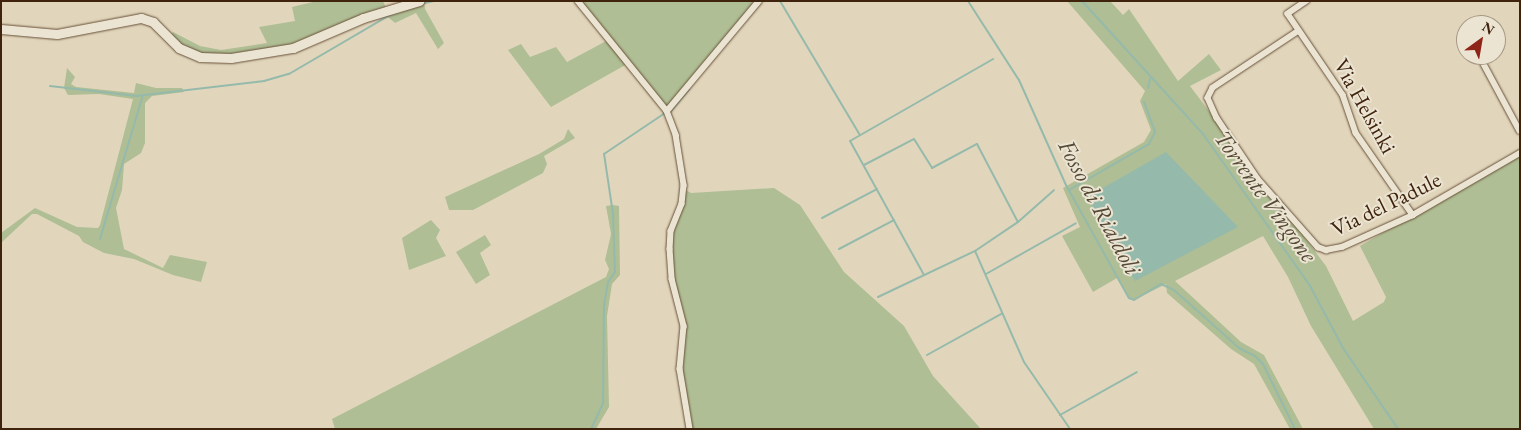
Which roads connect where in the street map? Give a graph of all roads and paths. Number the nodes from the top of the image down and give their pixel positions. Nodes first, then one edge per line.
1 (419, 1) edge
2 (578, 1) edge
3 (760, 1) edge
4 (1307, 1) edge
5 (1, 29) edge
6 (1300, 31) junction
7 (1484, 65) edge
8 (667, 111) junction
9 (1520, 131) edge
10 (1520, 153) edge
11 (1412, 215) junction
12 (690, 429) edge

1 - 5 street
2 - 8 street
3 - 8 street
4 - 6 street, Via Helsinki
6 - 11 street, Via Helsinki
6 - 11 street, Via del Padule
7 - 9 street
8 - 12 street
10 - 11 street, Via del Padule

